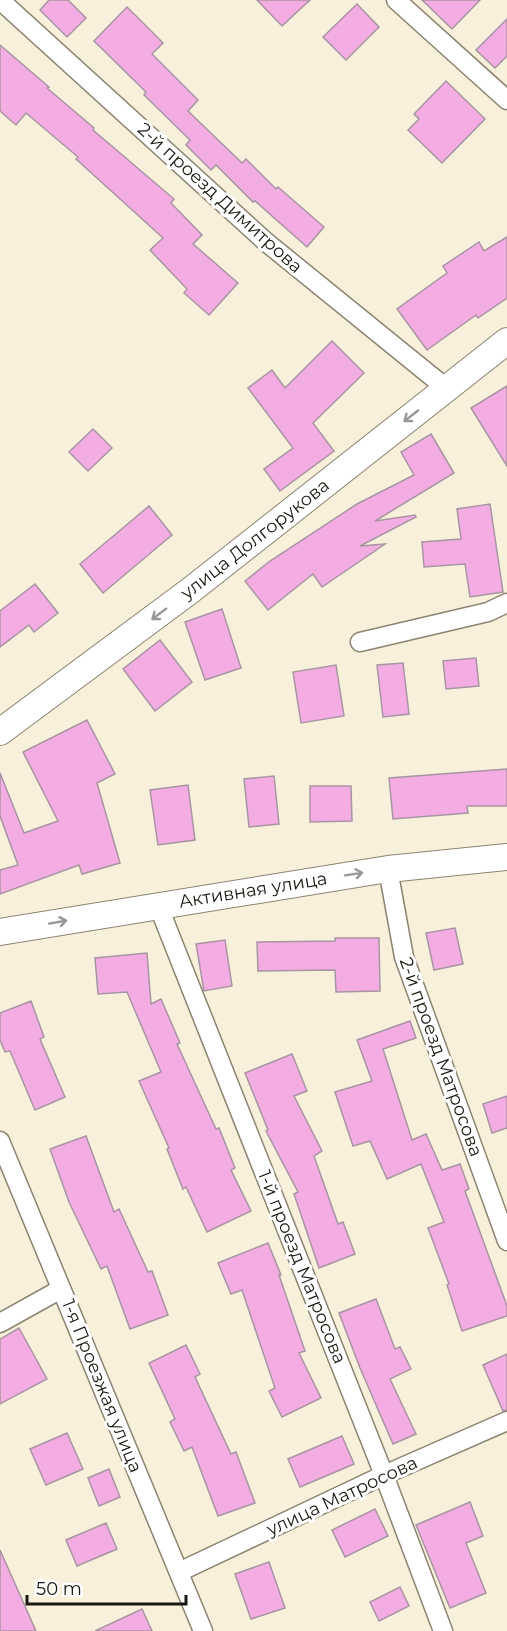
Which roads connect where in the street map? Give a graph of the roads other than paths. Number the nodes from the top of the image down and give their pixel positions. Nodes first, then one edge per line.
1 (0, 0) edge
2 (396, 0) edge
3 (507, 100) edge
4 (507, 341) edge
5 (446, 388) junction
6 (507, 603) edge
7 (360, 642) dead end
8 (0, 732) edge
9 (507, 857) edge
10 (388, 869) junction
11 (158, 905) junction
12 (0, 932) edge
13 (0, 1141) edge
14 (507, 1241) edge
15 (61, 1289) junction
16 (0, 1323) edge
17 (507, 1421) edge
18 (384, 1475) junction
19 (179, 1572) junction
20 (203, 1631) edge
21 (443, 1631) edge

1 - 5 street, 2-й проезд Димитрова
2 - 3 street
4 - 5 main road, улица Долгорукова
5 -> 8 main road, улица Долгорукова
6 - 7 street
9 - 10 main road, Активная улица
11 -> 10 main road, Активная улица
10 - 14 street, 2-й проезд Матросова
12 -> 11 main road, Активная улица
11 - 18 street, 1-й проезд Матросова
13 - 15 street, 1-я Проезжая улица
15 - 16 street
15 - 19 street, 1-я Проезжая улица
17 - 18 street, улица Матросова
18 - 19 street, улица Матросова
18 - 21 street, 1-й проезд Матросова
19 - 20 street, 1-я Проезжая улица

